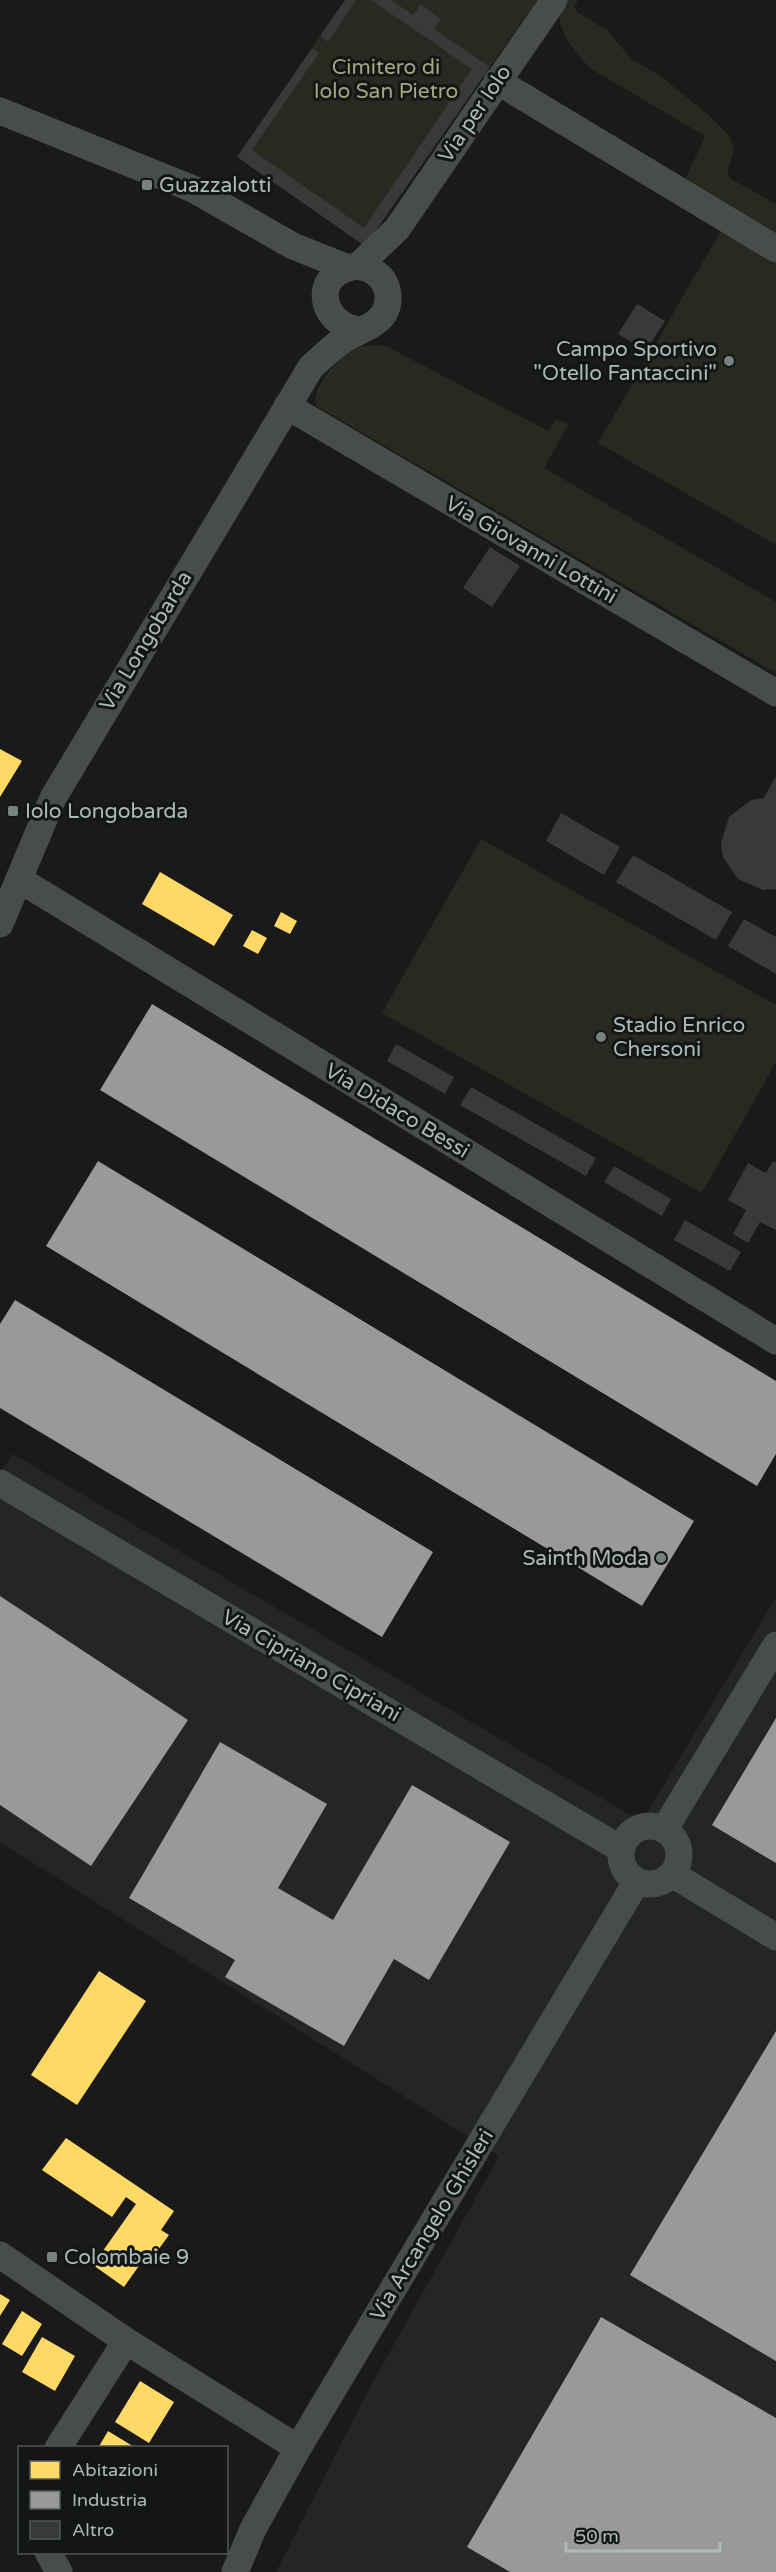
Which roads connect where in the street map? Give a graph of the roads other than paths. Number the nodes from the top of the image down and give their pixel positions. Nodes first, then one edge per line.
1 (554, 0) edge
2 (497, 81) junction
3 (0, 111) edge
4 (398, 229) junction
5 (293, 246) junction
6 (776, 249) edge
7 (353, 267) junction
8 (384, 280) junction
9 (326, 303) junction
10 (361, 330) junction
11 (311, 367) junction
12 (287, 406) junction
13 (776, 693) edge
14 (20, 880) junction
15 (0, 924) edge
16 (776, 1341) edge
17 (0, 1483) edge
18 (776, 1645) edge
19 (664, 1830) junction
20 (621, 1849) junction
21 (672, 1874) junction
22 (637, 1881) junction
23 (776, 1936) edge
24 (0, 2255) edge
25 (126, 2341) junction
26 (59, 2446) edge
27 (298, 2448) junction
28 (49, 2554) edge
29 (59, 2572) edge
30 (235, 2572) edge

1 - 2 street, Via per Iolo
2 - 4 street, Via per Iolo
2 - 6 street
3 - 5 street
4 - 7 street, Via per Iolo
4 - 8 street, Via per Iolo
5 - 7 street
5 - 9 street
7 - 8 street
7 - 9 street, Via Longobarda
8 - 10 street, Via Longobarda
9 - 10 street
9 - 11 street, Via Longobarda
10 - 11 street, Via Longobarda
11 - 12 street, Via Longobarda
12 - 13 street, Via Giovanni Lottini
12 - 14 street, Via Longobarda
14 - 15 street, Via Longobarda
14 - 16 street, Via Didaco Bessi
17 - 20 street, Via Cipriano Cipriani
18 - 19 street
19 - 20 street
19 - 21 street
20 - 22 street
21 - 22 street
21 - 23 street
22 - 27 street, Via Arcangelo Ghisleri
24 - 25 street
25 - 26 street
25 - 27 street
27 - 30 street, Via Arcangelo Ghisleri
28 - 29 street

